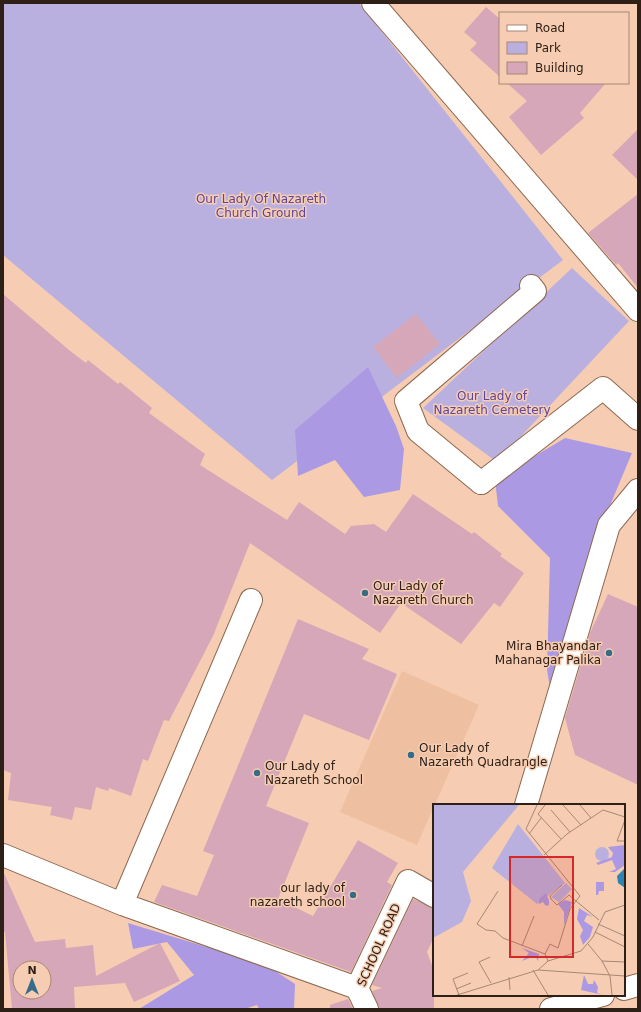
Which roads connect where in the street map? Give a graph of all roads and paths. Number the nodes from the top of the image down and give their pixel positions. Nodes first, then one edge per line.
1 (373, 3) edge
2 (531, 286) dead end
3 (638, 310) edge
4 (638, 419) edge
5 (638, 490) edge
6 (252, 600) dead end
7 (526, 804) edge
8 (3, 855) edge
9 (433, 895) edge
10 (122, 904) junction
11 (638, 985) edge
12 (357, 988) junction
13 (625, 989) edge
14 (599, 996) edge
15 (367, 1009) edge
16 (551, 1009) edge

1 - 3 street
2 - 4 street
5 - 7 street
6 - 10 street
8 - 10 street
9 - 12 street, SCHOOL ROAD
10 - 12 street
11 - 13 street
12 - 15 street, SCHOOL ROAD
14 - 16 street

